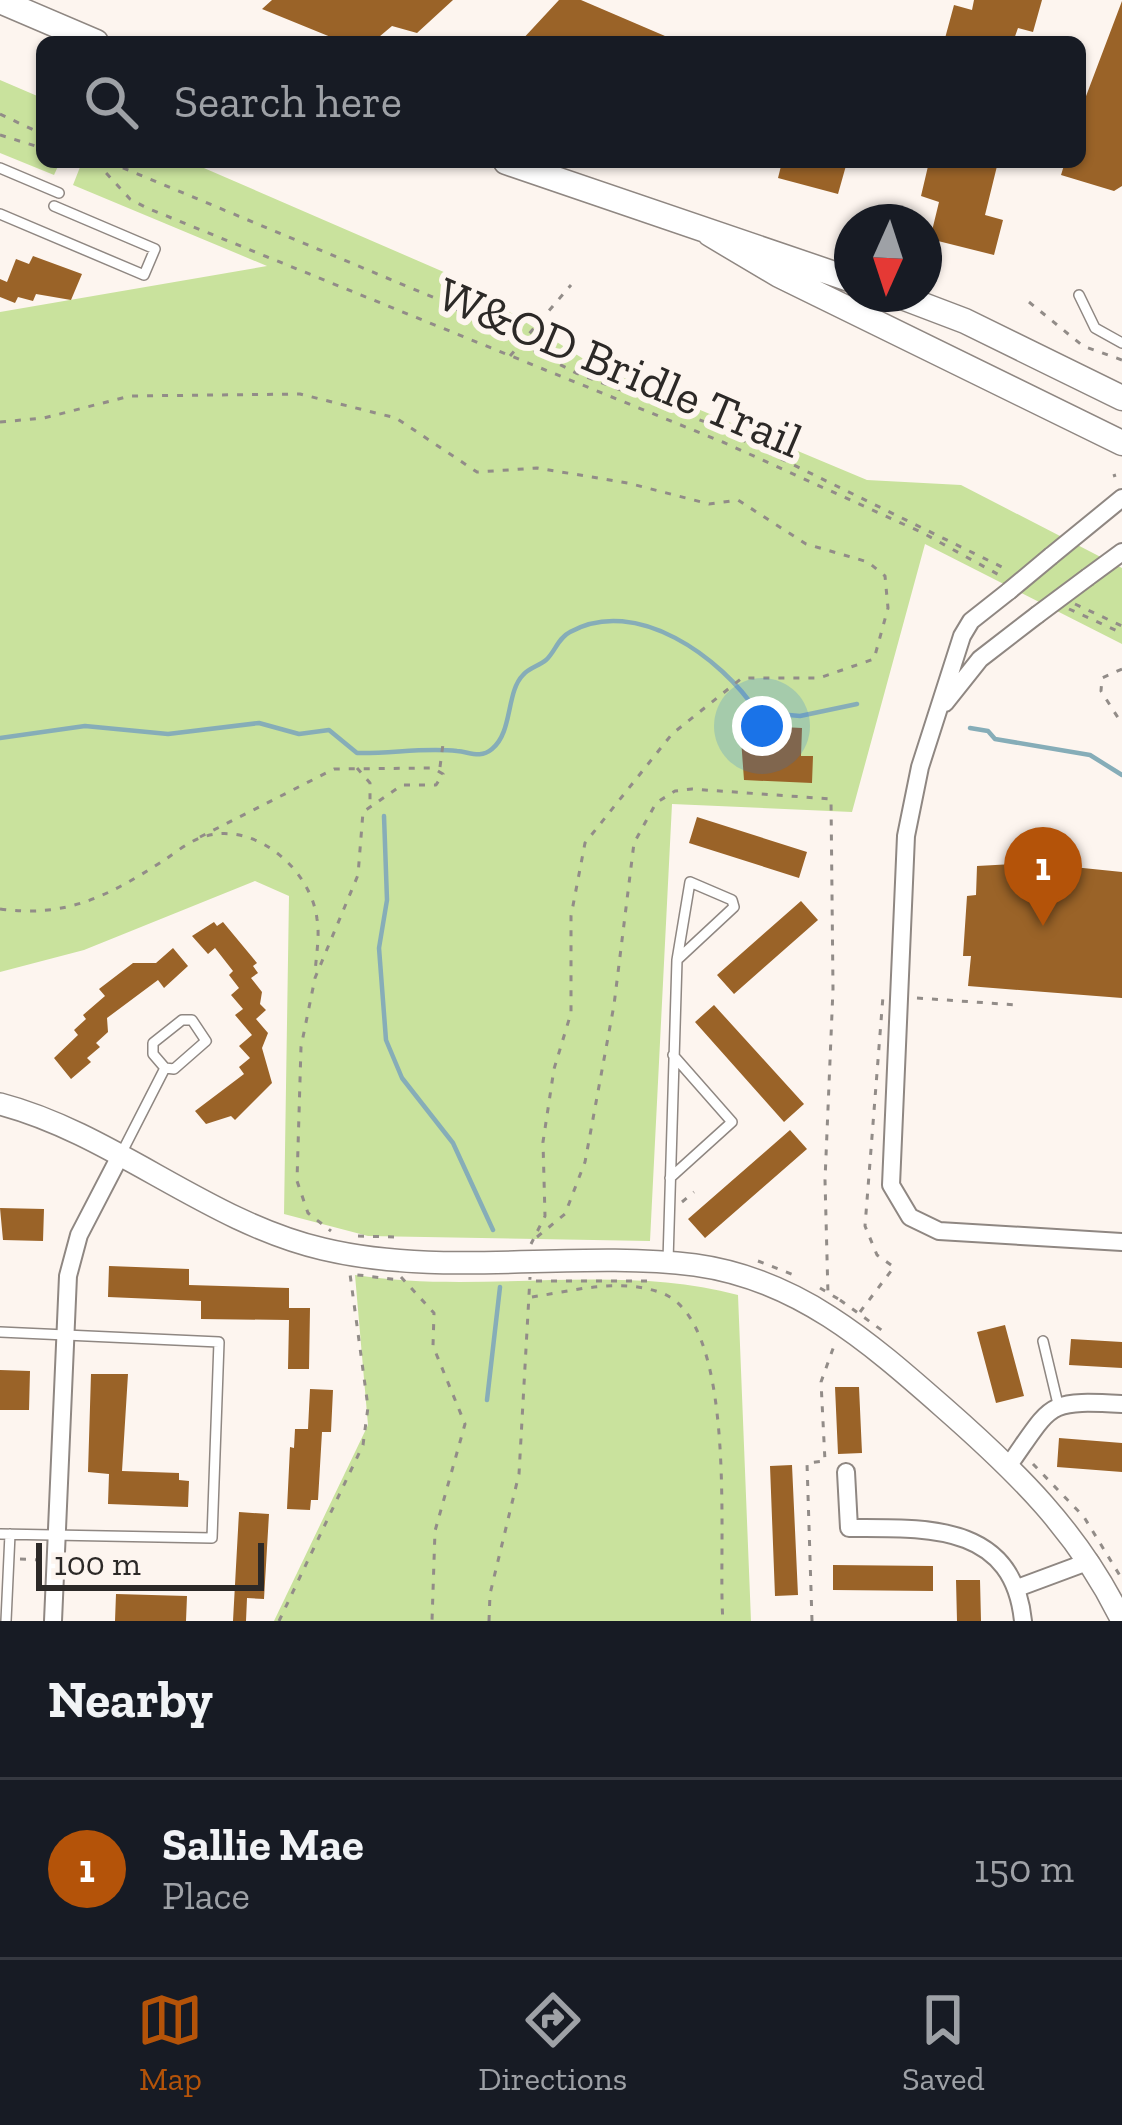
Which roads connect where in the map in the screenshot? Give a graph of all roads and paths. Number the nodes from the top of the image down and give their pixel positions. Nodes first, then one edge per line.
1 (0, 1) edge
2 (74, 36) edge
3 (0, 114) edge
4 (36, 131) edge
5 (0, 135) edge
6 (36, 146) edge
7 (101, 168) edge
8 (123, 168) edge
9 (523, 168) edge
10 (0, 169) edge
11 (59, 193) dead end
12 (54, 206) dead end
13 (0, 214) edge
14 (710, 234) junction
15 (834, 273) edge
16 (571, 285) dead end
17 (1079, 295) dead end
18 (1029, 302) dead end
19 (941, 312) edge
20 (522, 343) junction
21 (1122, 343) edge
22 (510, 356) junction
23 (1122, 360) edge
24 (1122, 398) edge
25 (0, 422) edge
26 (1122, 443) edge
27 (1122, 498) edge
28 (1122, 552) edge
29 (1010, 582) junction
30 (1059, 596) dead end
31 (1053, 601) dead end
32 (1122, 626) edge
33 (1122, 633) edge
34 (1122, 669) edge
35 (941, 709) junction
36 (1122, 724) edge
37 (443, 744) dead end
38 (357, 768) junction
39 (440, 768) junction
40 (415, 772) junction
41 (415, 782) junction
42 (370, 803) junction
43 (200, 837) junction
44 (0, 909) edge
45 (677, 960) junction
46 (315, 977) junction
47 (889, 996) junction
48 (1017, 1005) dead end
49 (673, 1055) junction
50 (165, 1068) junction
51 (0, 1104) edge
52 (119, 1156) junction
53 (670, 1178) junction
54 (546, 1181) junction
55 (534, 1183) dead end
56 (694, 1192) dead end
57 (682, 1202) dead end
58 (546, 1209) junction
59 (535, 1210) dead end
60 (397, 1237) dead end
61 (1122, 1242) edge
62 (754, 1260) dead end
63 (667, 1272) junction
64 (350, 1274) dead end
65 (401, 1280) dead end
66 (530, 1297) junction
67 (838, 1299) junction
68 (860, 1312) dead end
69 (0, 1332) edge
70 (63, 1335) junction
71 (1043, 1341) dead end
72 (1058, 1404) junction
73 (1122, 1404) edge
74 (1009, 1465) junction
75 (846, 1472) dead end
76 (5, 1534) edge
77 (55, 1535) junction
78 (9, 1559) junction
79 (54, 1560) junction
80 (1090, 1561) junction
81 (1020, 1587) junction
82 (6, 1621) edge
83 (53, 1621) edge
84 (280, 1621) edge
85 (432, 1621) edge
86 (489, 1621) edge
87 (723, 1621) edge
88 (1023, 1621) edge
89 (1122, 1621) edge

1 - 2 main road
3 - 4 path
5 - 6 path
7 - 22 path, W&OD Bridle Trail
8 - 20 path
9 - 14 main road
10 - 11 lane
12 - 13 lane
14 - 15 main road
14 - 26 main road
16 - 20 path
17 - 21 lane
18 - 23 path
19 - 24 main road
20 - 22 path
20 - 29 path
22 - 29 path, W&OD Bridle Trail
25 - 54 path
27 - 29 street, bridge
28 - 35 street, bridge
29 - 35 street
30 - 32 path
31 - 33 path
34 - 36 path
35 - 47 street
37 - 39 path
38 - 40 path
38 - 42 path
38 - 43 path
39 - 40 path
39 - 41 path
40 - 41 path
41 - 42 path
42 - 46 path
43 - 44 path
43 - 46 path
45 - 45 lane
45 - 49 lane
46 - 60 path
47 - 48 path
47 - 61 street
49 - 53 lane
49 - 53 lane
50 - 50 lane
50 - 52 lane
51 - 52 street
52 - 63 street
52 - 70 street
53 - 63 lane
54 - 55 path
54 - 58 path
56 - 57 path
58 - 59 path
58 - 67 path
62 - 67 path, bridge
63 - 66 path
63 - 74 street
64 - 84 path
65 - 85 path
66 - 86 path
66 - 87 path
67 - 68 path
69 - 70 lane
70 - 77 street
70 - 77 lane
71 - 72 lane
72 - 73 street
72 - 74 street
74 - 80 street
75 - 81 street
76 - 77 lane
76 - 78 lane
77 - 79 street
78 - 79 path
78 - 82 lane
79 - 83 street
80 - 81 street
80 - 89 street
81 - 88 street

